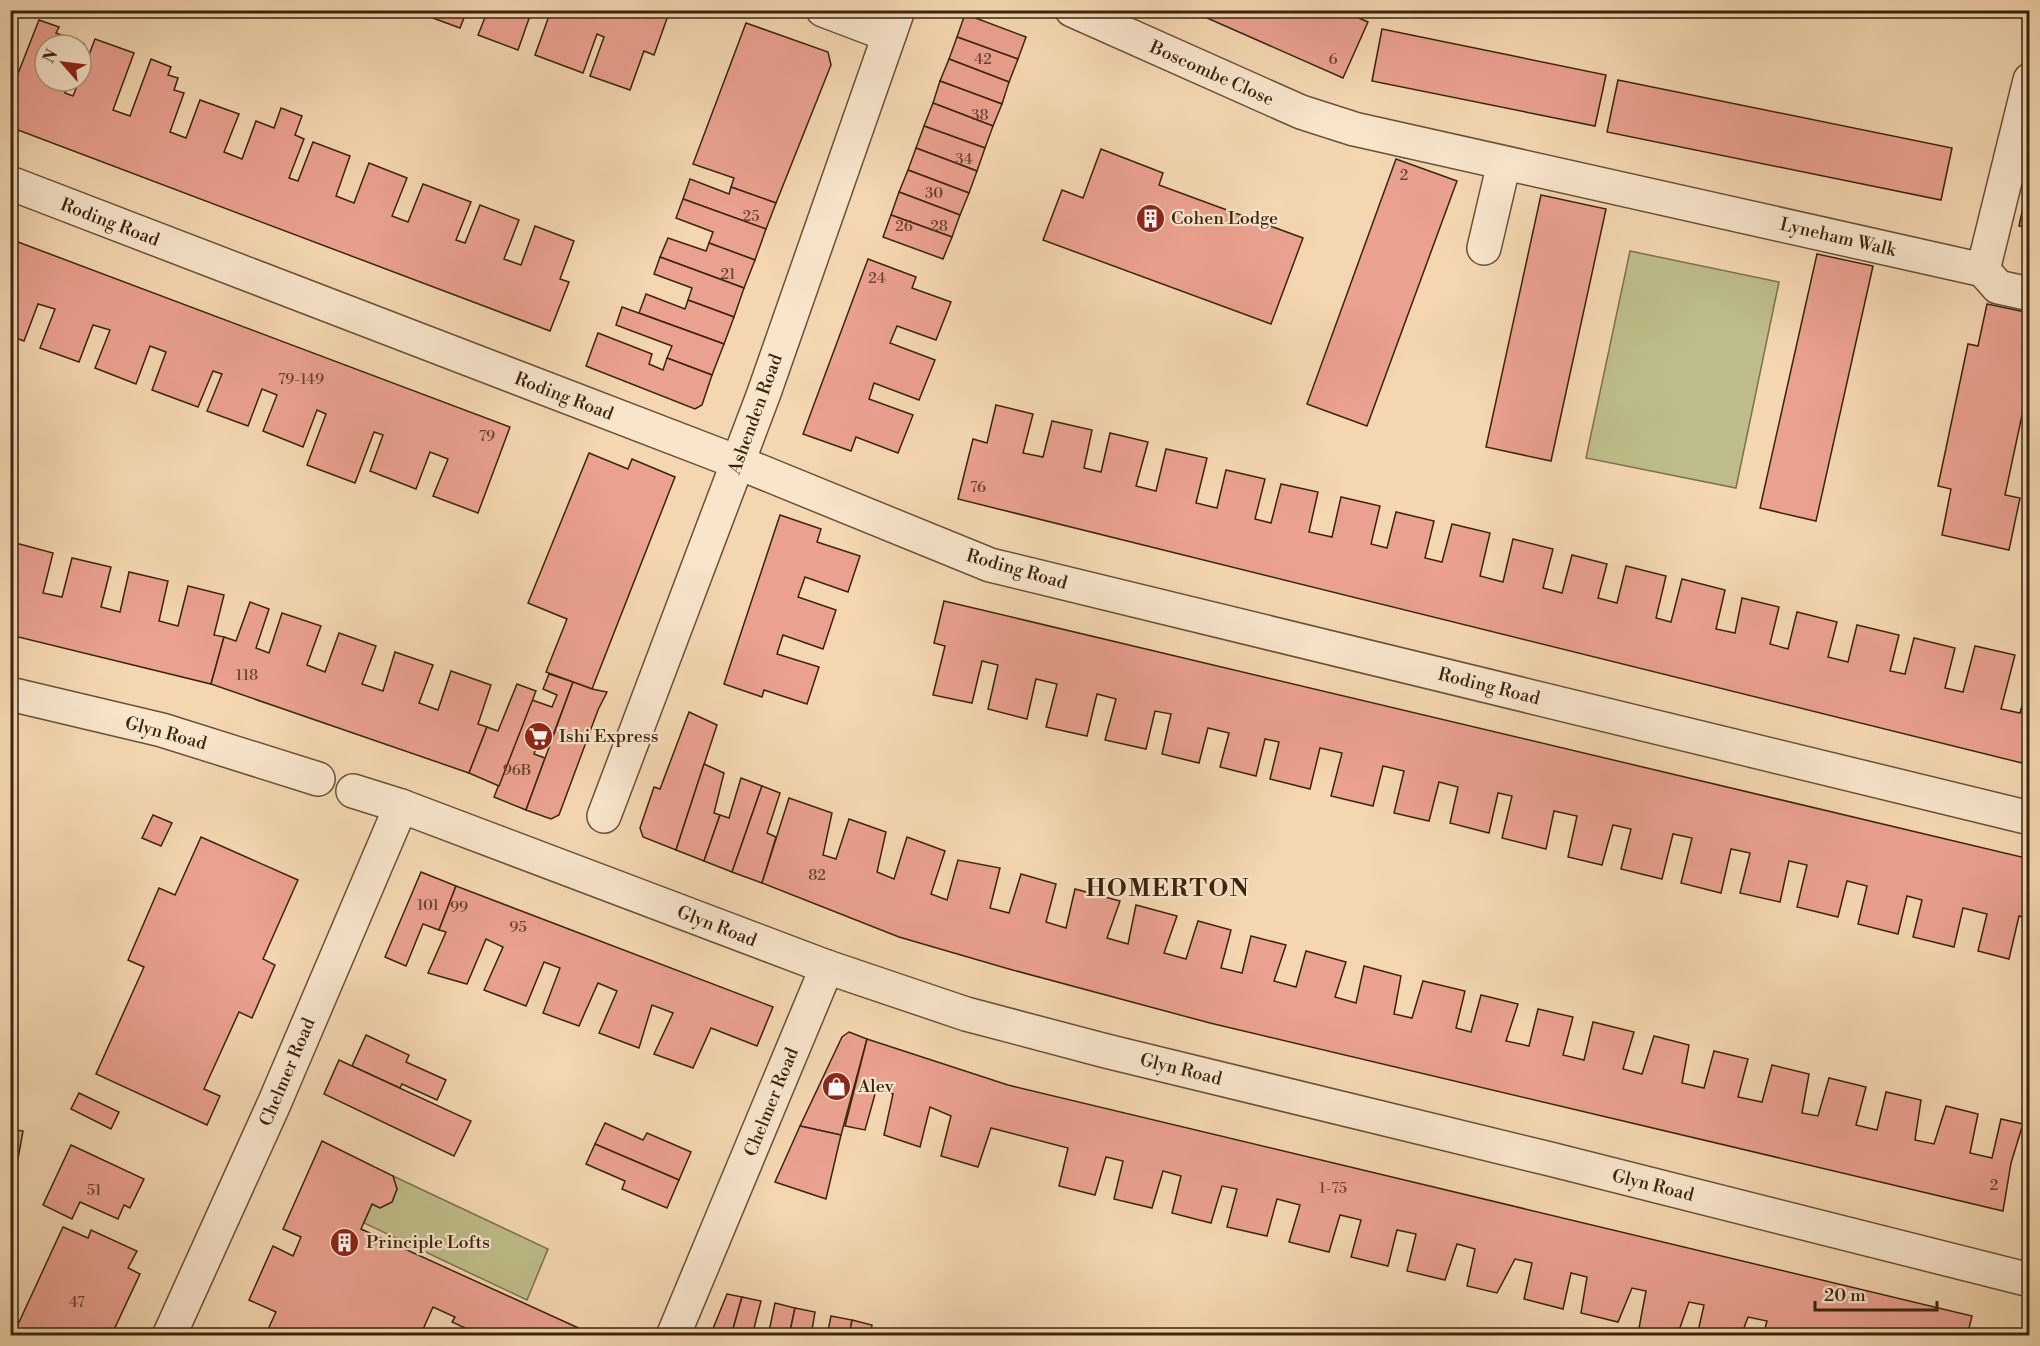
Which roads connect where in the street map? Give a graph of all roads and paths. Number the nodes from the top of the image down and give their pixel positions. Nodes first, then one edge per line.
1 (823, 10) edge
2 (1072, 10) edge
3 (894, 23) edge
4 (2030, 81) edge
5 (1354, 129) joint
6 (1504, 163) junction
7 (10, 183) edge
8 (1484, 248) dead end
9 (1983, 270) junction
10 (2030, 294) edge
11 (737, 462) junction
12 (10, 694) edge
13 (318, 779) dead end
14 (352, 791) dead end
15 (401, 806) junction
16 (604, 816) dead end
17 (2030, 818) edge
18 (827, 968) junction
19 (2030, 1280) edge
20 (170, 1335) edge
21 (673, 1335) edge

1 - 3 street
2 - 5 street, Boscombe Close
3 - 11 street, Ashenden Road
4 - 9 street
5 - 6 street, Lyneham Walk
6 - 8 street
6 - 9 street, Lyneham Walk
7 - 11 street, Roding Road
9 - 10 street
11 - 16 street, Ashenden Road
11 - 17 street, Roding Road
12 - 13 street, Glyn Road
14 - 15 street, Glyn Road
15 - 18 street, Glyn Road
15 - 20 street, Chelmer Road
18 - 19 street, Glyn Road
18 - 21 street, Chelmer Road

